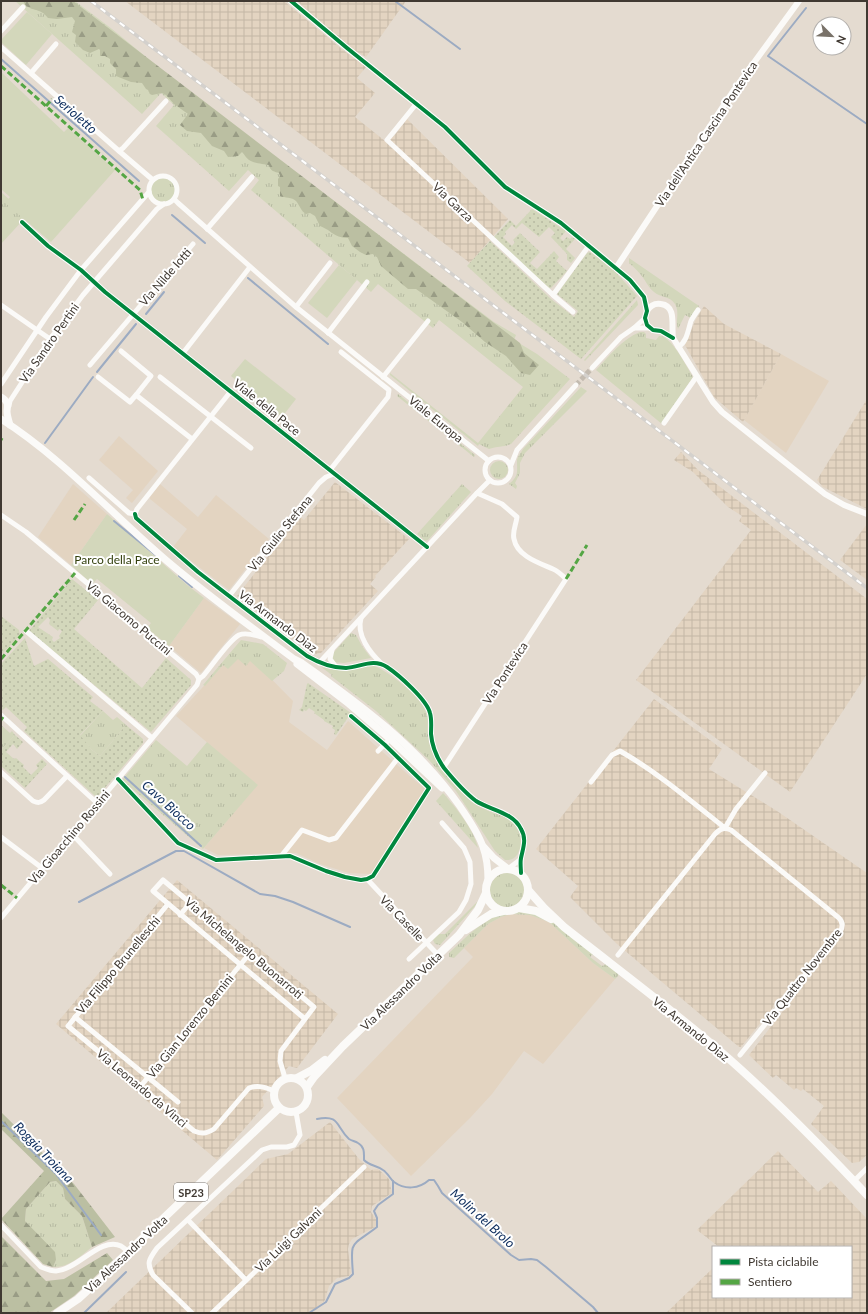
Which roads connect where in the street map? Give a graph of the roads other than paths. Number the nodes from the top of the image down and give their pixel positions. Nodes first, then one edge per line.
1 (291, 1) edge
2 (799, 1) edge
3 (23, 7) dead end
4 (1, 31) edge
5 (56, 44) dead end
6 (1, 47) edge
7 (30, 74) junction
8 (166, 101) dead end
9 (417, 103) junction
10 (119, 151) junction
11 (252, 177) dead end
12 (153, 180) junction
13 (149, 192) junction
14 (174, 199) junction
15 (164, 204) junction
16 (22, 222) dead end
17 (207, 229) junction
18 (193, 244) dead end
19 (588, 246) junction
20 (330, 263) dead end
21 (250, 267) junction
22 (616, 268) junction
23 (81, 270) junction
24 (94, 281) junction
25 (367, 282) dead end
26 (553, 295) junction
27 (644, 297) junction
28 (659, 304) junction
29 (1, 305) edge
30 (296, 307) junction
31 (698, 310) dead end
32 (647, 311) junction
33 (573, 312) dead end
34 (133, 314) junction
35 (645, 318) junction
36 (428, 321) dead end
37 (672, 322) junction
38 (634, 328) junction
39 (650, 328) junction
40 (37, 330) junction
41 (661, 331) junction
42 (328, 333) junction
43 (673, 338) junction
44 (50, 339) junction
45 (678, 347) junction
46 (121, 351) dead end
47 (341, 352) dead end
48 (183, 353) junction
49 (90, 365) dead end
50 (592, 368) tunnel mouth
51 (696, 376) junction
52 (98, 377) dead end
53 (160, 377) dead end
54 (383, 377) junction
55 (1, 384) edge
56 (576, 385) tunnel mouth
57 (231, 391) junction
58 (136, 395) junction
59 (1, 397) edge
60 (4, 414) edge
61 (211, 416) junction
62 (664, 423) dead end
63 (192, 439) junction
64 (251, 448) dead end
65 (517, 450) junction
66 (503, 458) junction
67 (488, 461) junction
68 (511, 465) junction
69 (332, 472) junction
70 (89, 478) dead end
71 (490, 480) junction
72 (477, 493) junction
73 (135, 514) junction
74 (867, 514) edge
75 (1, 515) edge
76 (427, 547) junction
77 (229, 596) junction
78 (364, 614) junction
79 (348, 630) junction
80 (360, 630) junction
81 (26, 631) dead end
82 (270, 641) junction
83 (334, 646) junction
84 (374, 656) junction
85 (294, 659) junction
86 (370, 662) junction
87 (319, 663) junction
88 (383, 665) junction
89 (337, 668) junction
90 (199, 679) junction
91 (1, 715) edge
92 (351, 716) dead end
93 (152, 738) junction
94 (390, 739) junction
95 (404, 743) junction
96 (385, 745) junction
97 (378, 751) dead end
98 (398, 758) junction
99 (444, 767) junction
100 (1, 772) edge
101 (426, 773) junction
102 (765, 773) dead end
103 (414, 774) junction
104 (67, 776) junction
105 (118, 779) junction
106 (591, 782) dead end
107 (457, 802) junction
108 (97, 803) junction
109 (442, 823) dead end
110 (725, 828) junction
111 (72, 834) junction
112 (1, 837) edge
113 (483, 845) junction
114 (282, 855) junction
115 (521, 859) junction
116 (42, 868) junction
117 (508, 868) junction
118 (521, 873) junction
119 (110, 874) dead end
120 (367, 880) junction
121 (488, 880) junction
122 (529, 891) junction
123 (486, 893) junction
124 (190, 903) junction
125 (168, 904) junction
126 (519, 908) junction
127 (503, 911) junction
128 (180, 915) junction
129 (1, 918) edge
130 (564, 927) junction
131 (459, 935) junction
132 (426, 943) junction
133 (250, 953) junction
134 (618, 955) dead end
135 (438, 956) junction
136 (409, 959) dead end
137 (240, 965) junction
138 (75, 1017) junction
139 (305, 1019) junction
140 (68, 1026) joint
141 (343, 1046) junction
142 (740, 1055) dead end
143 (148, 1077) junction
144 (285, 1078) junction
145 (297, 1078) junction
146 (140, 1087) junction
147 (307, 1087) junction
148 (274, 1091) junction
149 (178, 1102) dead end
150 (279, 1108) junction
151 (296, 1112) junction
152 (364, 1167) dead end
153 (867, 1168) edge
154 (854, 1181) junction
155 (867, 1195) edge
156 (188, 1220) junction
157 (1, 1225) edge
158 (129, 1252) junction
159 (246, 1280) junction
160 (57, 1313) edge
161 (192, 1313) edge
162 (212, 1313) edge

1 - 9 street
2 - 22 street, Via dell'Antica Cascina Pontevica
3 - 4 street
5 - 7 street
6 - 7 street
7 - 10 street
8 - 10 street
9 - 19 street
9 - 26 street, Via Garza
10 - 12 street
11 - 17 street
12 - 13 street
12 - 14 street
13 - 15 street
13 - 23 street, Via Sandro Pertini
14 - 15 street
14 - 17 street, Viale Europa
15 - 24 street, Via Sandro Pertini
16 - 23 street
17 - 21 street, Viale Europa
18 - 34 street, Via Nilde Iotti
19 - 22 street
19 - 26 street
20 - 30 street
21 - 30 street, Viale Europa
21 - 48 street
22 - 27 street
23 - 24 street
23 - 40 street, Via Sandro Pertini
24 - 34 street, Viale della Pace
24 - 44 street, Via Sandro Pertini
25 - 42 street
26 - 33 street, Via Garza
27 - 28 street
27 - 32 street
28 - 32 street
28 - 37 street
29 - 40 street
30 - 42 street, Viale Europa
31 - 45 street
32 - 35 street
34 - 48 street, Viale della Pace
34 - 49 street, Via Nilde Iotti
35 - 38 street
35 - 39 street
36 - 54 street
37 - 41 street
37 - 43 street
38 - 39 street
38 - 50 street
39 - 41 street
40 - 44 street
40 - 55 street, Via Sandro Pertini
41 - 43 street
42 - 54 street, Viale Europa
43 - 45 street
44 - 60 street, Via Sandro Pertini
45 - 51 street
46 - 58 street
47 - 69 street, Via Giulio Stefana
48 - 57 street, Viale della Pace
51 - 62 street
51 - 74 street
52 - 58 street
53 - 61 street
54 - 67 street, Viale Europa
56 - 65 street
57 - 61 street
57 - 69 street, Viale della Pace
58 - 63 street
59 - 60 main road, Via Armando Diaz
60 - 82 main road, Via Armando Diaz
61 - 63 street
61 - 64 street
63 - 73 street
65 - 66 street
65 - 68 street
66 - 67 street
66 - 68 street
67 - 71 street
68 - 71 street
69 - 76 street, Viale della Pace
69 - 77 street, Via Giulio Stefana
70 - 73 street, Via Armando Diaz
71 - 72 street
72 - 76 street
72 - 99 street, Via Pontevica
73 - 77 street, Via Armando Diaz
75 - 90 street, Via Giacomo Puccini
76 - 78 street
77 - 87 street, Via Armando Diaz
78 - 79 street
78 - 80 street
79 - 80 street
79 - 83 street
80 - 84 street
81 - 93 street
82 - 85 main road, Via Armando Diaz
82 - 90 street, Via Gioacchino Rossini
83 - 87 street
83 - 89 street
84 - 86 street
84 - 88 street
85 - 94 main road, Via Armando Diaz
85 - 95 main road, Via Armando Diaz
86 - 88 street, Via Armando Diaz
86 - 89 street, Via Armando Diaz
87 - 89 street, Via Armando Diaz
88 - 99 street, Via Armando Diaz
90 - 93 street, Via Gioacchino Rossini
91 - 104 street
92 - 96 street
93 - 105 street, Via Gioacchino Rossini
94 - 95 main road, Via Armando Diaz
94 - 96 street
94 - 101 main road, Via Armando Diaz
95 - 107 main road, Via Armando Diaz
96 - 97 street
96 - 98 street
98 - 103 street
98 - 114 street
99 - 115 street, Via Armando Diaz
100 - 104 street
101 - 103 street
101 - 107 main road, Via Armando Diaz
102 - 110 street
103 - 120 street
104 - 108 street
105 - 108 street, Via Gioacchino Rossini
105 - 114 street
106 - 110 street, Via Quattro Novembre
107 - 113 main road, Via Armando Diaz
108 - 111 street, Via Gioacchino Rossini
109 - 132 street
110 - 134 street
110 - 142 street, Via Quattro Novembre
111 - 116 street, Via Gioacchino Rossini
111 - 119 street
112 - 116 street
113 - 117 main road, Via Armando Diaz
113 - 121 main road, Via Armando Diaz
114 - 120 street
115 - 117 street
115 - 118 street, Via Armando Diaz
116 - 129 street, Via Gioacchino Rossini
117 - 118 main road
117 - 121 main road
118 - 122 main road
120 - 132 street, Via Caselle
121 - 123 main road
122 - 126 main road
122 - 130 main road, Via Armando Diaz
123 - 127 main road
123 - 131 main road, Via Alessandro Volta
124 - 125 street, Via Michelangelo Buonarroti
124 - 128 street
124 - 133 street, Via Michelangelo Buonarroti
125 - 128 street, Via Michelangelo Buonarroti
125 - 138 street, Via Filippo Brunelleschi
126 - 127 main road
126 - 130 main road, Via Armando Diaz
127 - 131 main road, Via Alessandro Volta
128 - 137 street, Via Michelangelo Buonarroti
130 - 154 main road, Via Armando Diaz
131 - 135 main road, Via Alessandro Volta
132 - 135 street, Via Caselle
132 - 136 street
133 - 137 street, Via Gian Lorenzo Bernini
133 - 139 street, Via Michelangelo Buonarroti
135 - 141 main road, Via Alessandro Volta
137 - 139 street, Via Michelangelo Buonarroti
137 - 143 street, Via Gian Lorenzo Bernini
138 - 140 street, Via Filippo Brunelleschi
138 - 143 street, Via Leonardo da Vinci
139 - 144 street, Via Michelangelo Buonarroti
140 - 146 street, Via Leonardo da Vinci
141 - 145 main road, Via Alessandro Volta
141 - 147 main road, Via Alessandro Volta
143 - 146 street, Via Gian Lorenzo Bernini
143 - 149 street, Via Leonardo da Vinci
144 - 145 main road, Via Alessandro Volta
144 - 148 main road
145 - 147 main road
146 - 148 street, Via Leonardo da Vinci
147 - 151 main road, Via Alessandro Volta
148 - 150 main road
150 - 151 main road
150 - 158 main road, Via Alessandro Volta / SP23
151 - 156 street, Via Alessandro Volta
152 - 159 street, Via Luigi Galvani
153 - 154 street
154 - 155 main road, Via Armando Diaz
156 - 159 street
156 - 161 street, Via Alessandro Volta
157 - 158 street
158 - 160 main road, Via Alessandro Volta / SP23
159 - 162 street, Via Luigi Galvani

